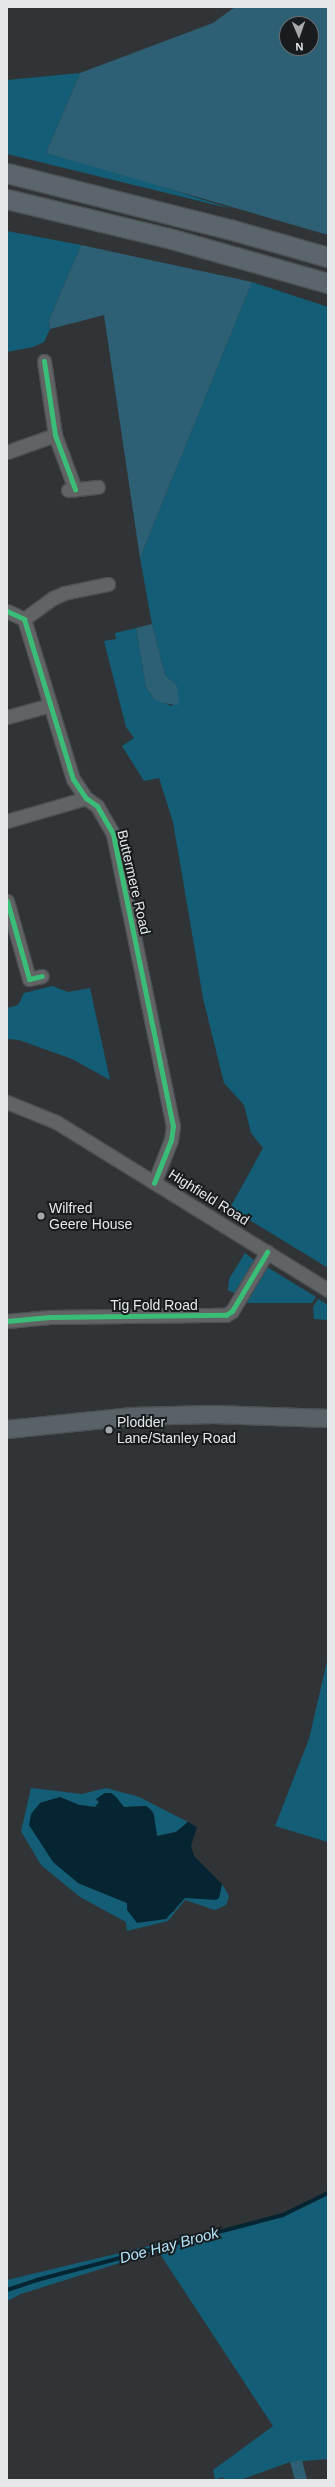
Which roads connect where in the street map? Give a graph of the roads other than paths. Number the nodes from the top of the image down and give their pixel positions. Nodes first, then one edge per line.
1 (7, 174) edge
2 (7, 199) edge
3 (328, 258) edge
4 (328, 283) edge
5 (44, 360) dead end
6 (55, 435) junction
7 (7, 452) edge
8 (98, 487) dead end
9 (100, 582) dead end
10 (7, 611) edge
11 (24, 619) junction
12 (50, 705) junction
13 (7, 717) edge
14 (86, 798) junction
15 (7, 821) edge
16 (7, 900) edge
17 (42, 976) dead end
18 (7, 1102) edge
19 (154, 1183) junction
20 (267, 1252) junction
21 (328, 1290) edge
22 (7, 1321) edge
23 (328, 1418) edge
24 (7, 1429) edge

1 - 3 highway
2 - 4 highway
5 - 6 street
6 - 7 street
6 - 8 street
9 - 11 street
10 - 11 street
11 - 12 street, Buttermere Road
12 - 13 street
12 - 14 street, Buttermere Road
14 - 15 street
14 - 19 street, Buttermere Road
16 - 17 street
18 - 19 street, Highfield Road
19 - 20 street, Highfield Road
20 - 21 street, Highfield Road
20 - 22 street, Tig Fold Road
23 - 24 main road

